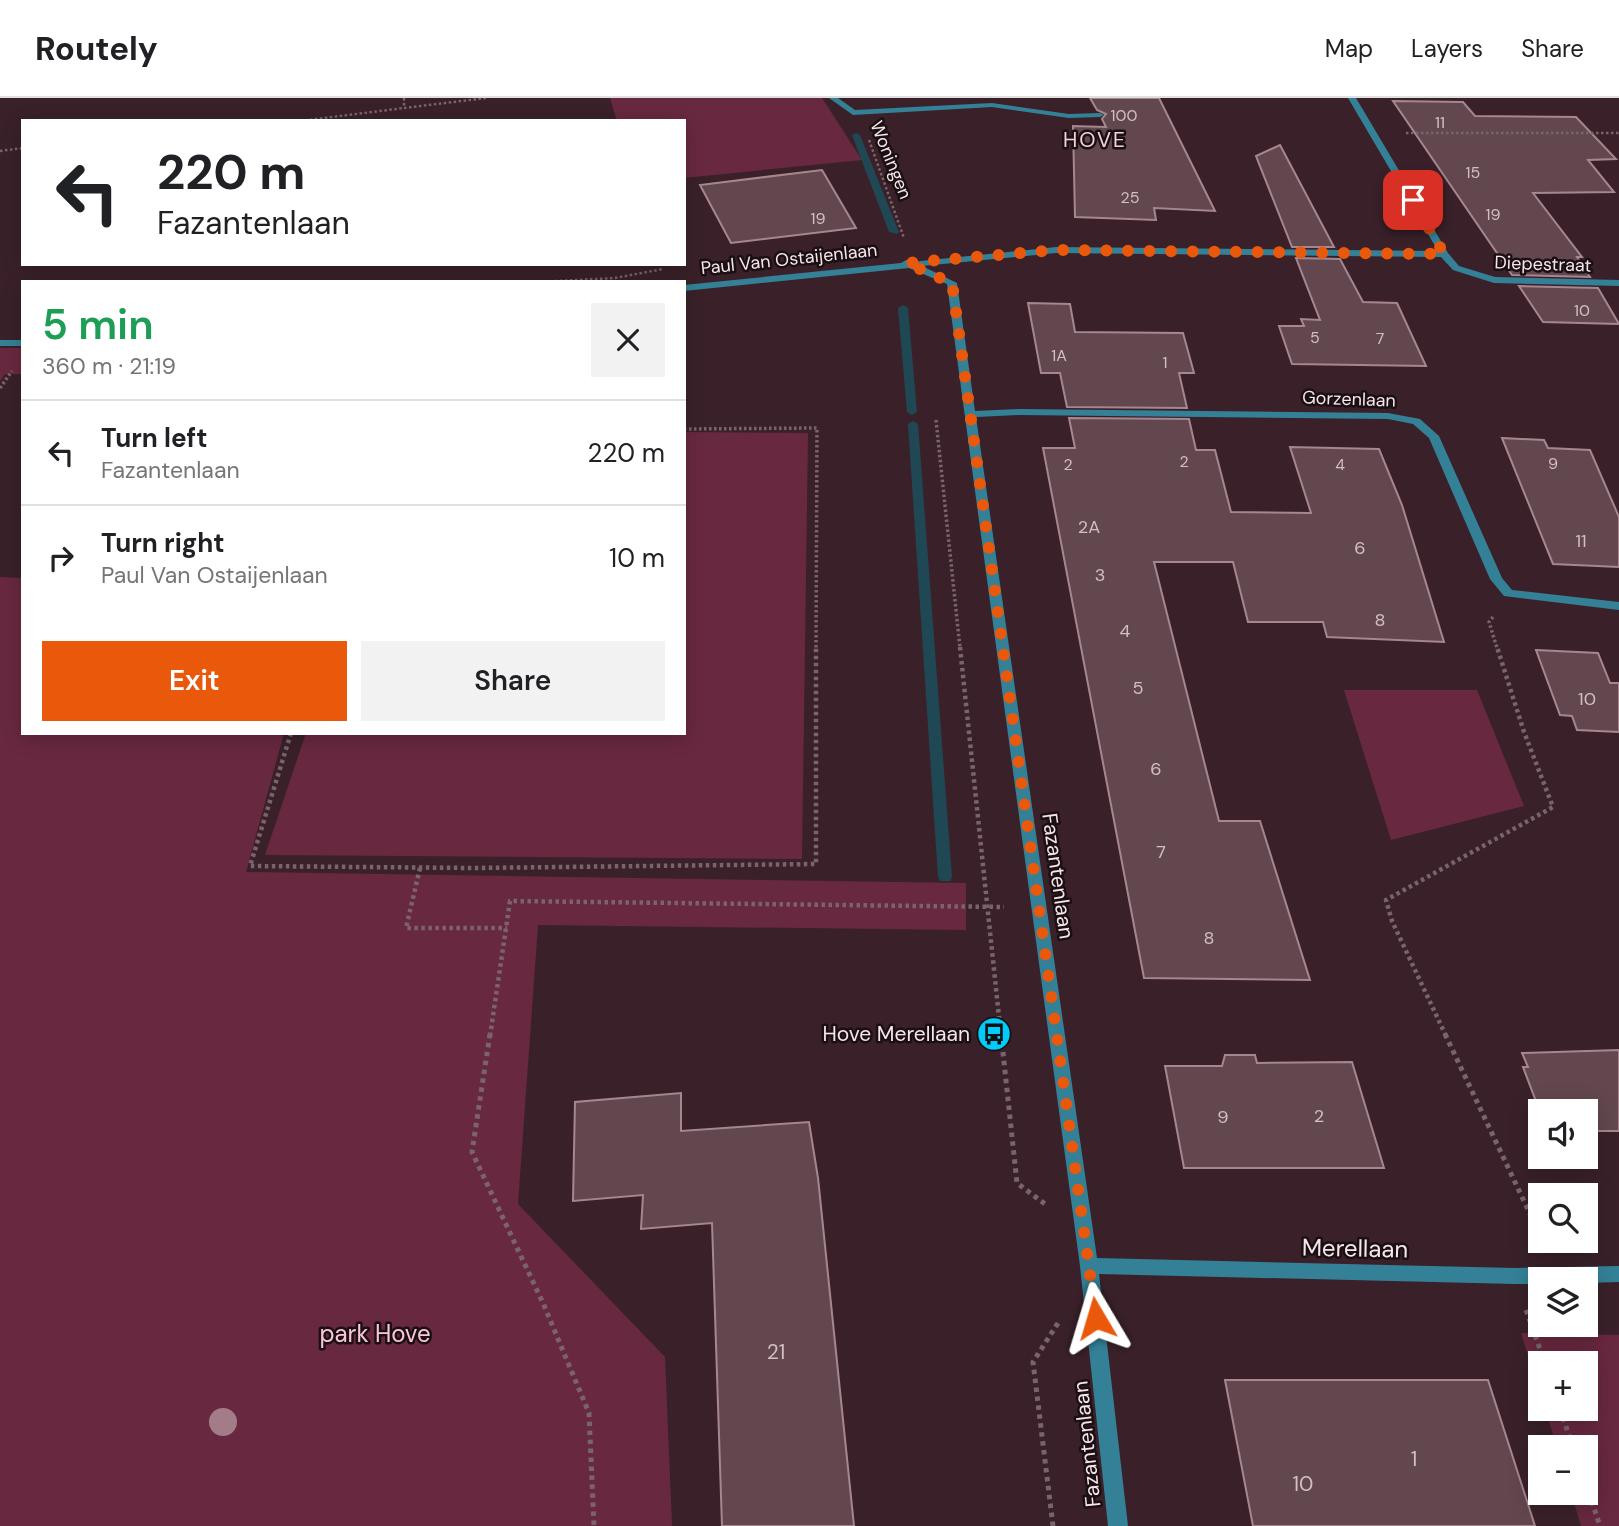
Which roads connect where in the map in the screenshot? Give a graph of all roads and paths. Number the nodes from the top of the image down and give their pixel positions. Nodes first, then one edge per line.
1 (404, 98) edge
2 (486, 98) edge
3 (833, 98) edge
4 (1352, 98) edge
5 (404, 108) junction
6 (853, 113) junction
7 (1100, 115) dead end
8 (316, 119) edge
9 (1374, 133) junction
10 (1619, 134) edge
11 (21, 148) edge
12 (0, 151) edge
13 (906, 243) dead end
14 (1444, 254) junction
15 (906, 263) junction
16 (1619, 283) edge
17 (686, 288) edge
18 (0, 343) edge
19 (21, 343) edge
20 (934, 407) dead end
21 (971, 414) junction
22 (686, 429) edge
23 (1508, 593) junction
24 (1619, 606) edge
25 (290, 735) edge
26 (420, 868) junction
27 (988, 907) junction
28 (1040, 908) junction
29 (507, 928) junction
30 (1528, 1210) edge
31 (1055, 1212) dead end
32 (1089, 1266) junction
33 (1619, 1274) edge
34 (1515, 1276) junction
35 (1061, 1318) dead end
36 (1541, 1351) edge
37 (1593, 1505) edge
38 (594, 1526) edge
39 (1053, 1526) edge
40 (1118, 1526) edge
41 (1600, 1526) edge

1 - 5 path
2 - 5 path
3 - 6 street, Woningen
4 - 9 street, Diepestraat
5 - 8 path
6 - 7 street
6 - 13 path, Woningen
9 - 10 path
9 - 14 street, Diepestraat
11 - 12 path
14 - 15 street, Paul Van Ostaijenlaan
14 - 16 street, Diepestraat
15 - 17 street, Paul Van Ostaijenlaan
15 - 21 street, Fazantenlaan
18 - 19 street
20 - 27 path
21 - 23 street, Gorzenlaan
21 - 28 street, Fazantenlaan
22 - 26 path
23 - 24 street
23 - 30 path
25 - 26 path
26 - 29 path
27 - 28 path
27 - 29 path
27 - 31 path
28 - 32 street, Fazantenlaan
29 - 38 path
32 - 34 street, Merellaan
32 - 40 street, Fazantenlaan
33 - 34 street, Merellaan
34 - 36 path
35 - 39 path
37 - 41 path

